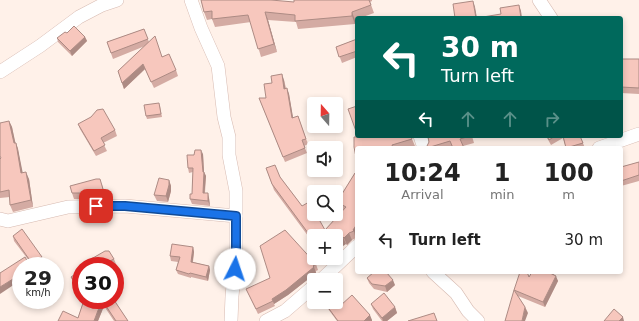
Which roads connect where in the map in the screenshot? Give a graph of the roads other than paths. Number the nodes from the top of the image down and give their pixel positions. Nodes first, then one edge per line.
1 (117, 0) edge
2 (191, 0) edge
3 (539, 0) edge
4 (550, 16) edge
5 (0, 72) edge
6 (639, 134) edge
7 (623, 137) edge
8 (616, 139) edge
9 (603, 146) edge
10 (236, 216) junction
11 (0, 219) edge
12 (355, 248) edge
13 (328, 273) edge
14 (435, 274) edge
15 (307, 292) edge
16 (231, 321) edge
17 (266, 321) edge
18 (478, 321) edge

1 - 5 street
2 - 10 street
3 - 4 street
6 - 7 street
8 - 9 street
10 - 11 street
10 - 16 street
12 - 13 street
14 - 18 street
15 - 17 street

